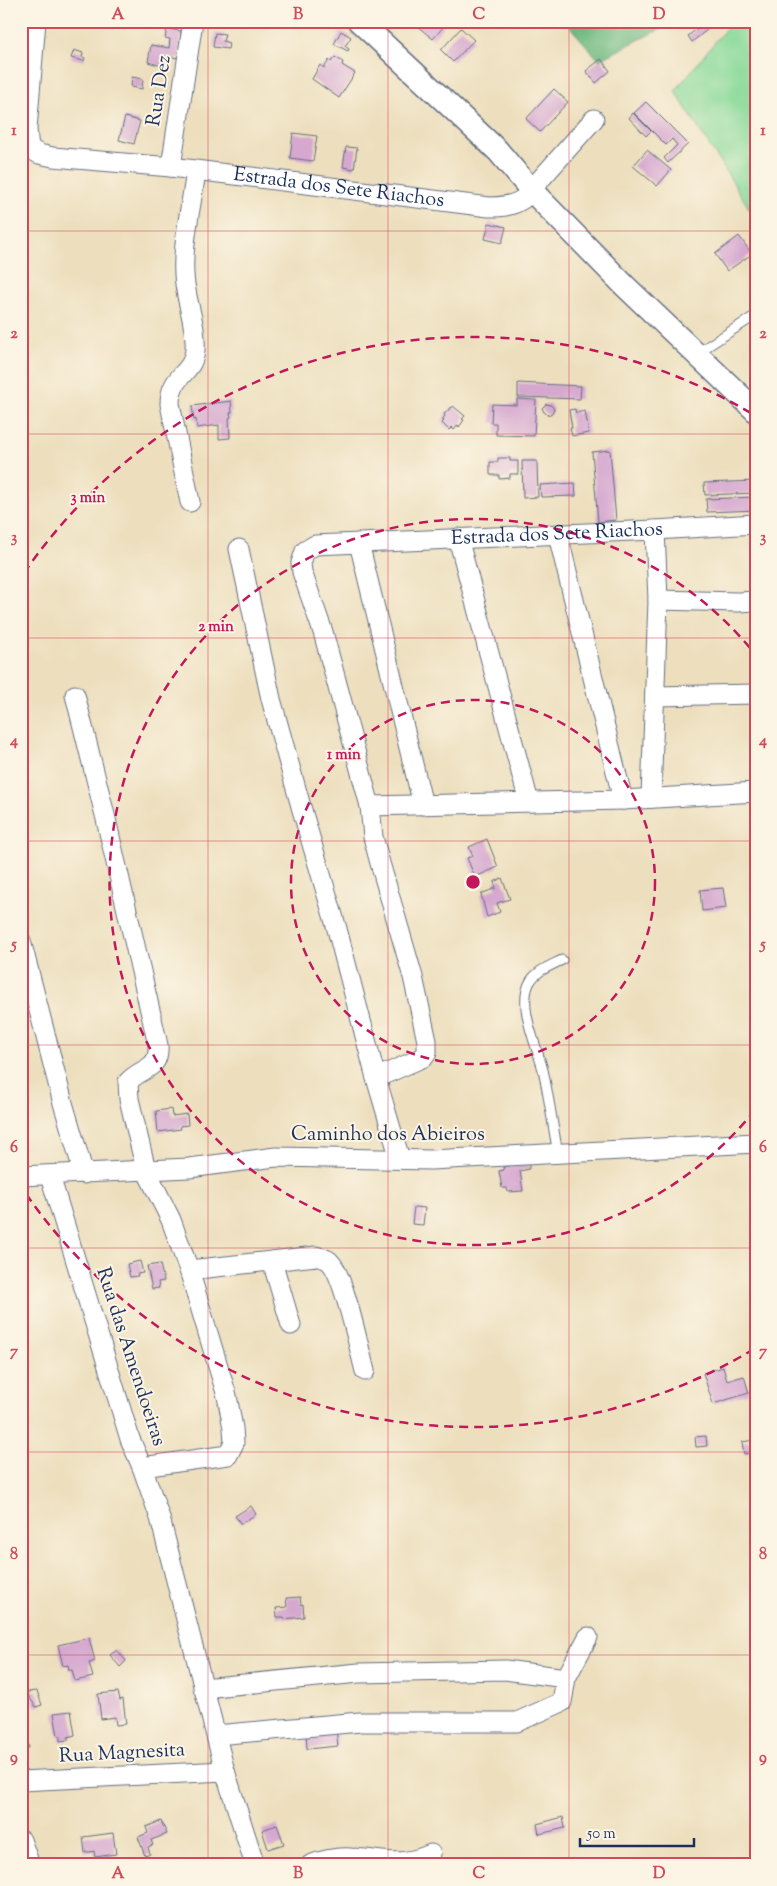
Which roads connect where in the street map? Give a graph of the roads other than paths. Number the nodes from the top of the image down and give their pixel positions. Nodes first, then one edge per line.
1 (36, 21) edge
2 (193, 21) edge
3 (359, 21) edge
4 (594, 119) dead end
5 (171, 167) junction
6 (196, 172) junction
7 (531, 190) junction
8 (756, 314) edge
9 (696, 353) junction
10 (756, 411) edge
11 (190, 502) dead end
12 (756, 524) edge
13 (655, 530) junction
14 (558, 535) junction
15 (458, 538) junction
16 (359, 543) junction
17 (239, 549) dead end
18 (658, 600) junction
19 (756, 601) edge
20 (756, 694) edge
21 (75, 695) dead end
22 (655, 696) junction
23 (756, 792) edge
24 (651, 798) junction
25 (623, 800) junction
26 (529, 802) junction
27 (423, 805) junction
28 (370, 806) junction
29 (21, 941) edge
30 (562, 960) dead end
31 (376, 1078) junction
32 (756, 1142) edge
33 (558, 1154) junction
34 (400, 1159) junction
35 (146, 1170) junction
36 (84, 1174) junction
37 (21, 1176) edge
38 (50, 1176) junction
39 (272, 1261) junction
40 (189, 1270) junction
41 (291, 1325) dead end
42 (365, 1371) dead end
43 (142, 1468) junction
44 (588, 1637) dead end
45 (566, 1678) junction
46 (203, 1688) junction
47 (216, 1735) junction
48 (225, 1771) junction
49 (21, 1781) edge
50 (21, 1840) edge
51 (431, 1854) dead end
52 (30, 1865) edge
53 (255, 1865) edge
54 (310, 1865) edge

1 - 5 street, Estrada dos Sete Riachos
2 - 5 street, Rua Dez
3 - 7 street
4 - 7 street, Estrada dos Sete Riachos
5 - 6 street, Estrada dos Sete Riachos
6 - 7 street, Estrada dos Sete Riachos
6 - 11 street
7 - 9 street
8 - 9 lane
9 - 10 street
12 - 13 street, Estrada dos Sete Riachos
13 - 14 street, Estrada dos Sete Riachos
13 - 18 street
14 - 15 street, Estrada dos Sete Riachos
14 - 25 street
15 - 16 street, Estrada dos Sete Riachos
15 - 26 street
16 - 27 street
16 - 28 street, Estrada dos Sete Riachos
17 - 31 street
18 - 19 street
18 - 22 street
20 - 22 street
21 - 35 street, Rua das Amendoeiras
22 - 24 street
23 - 24 street
24 - 25 street
25 - 26 street
26 - 27 street
27 - 28 street
28 - 31 street, Estrada dos Sete Riachos
29 - 36 street
30 - 33 lane
31 - 34 street
32 - 33 street, Caminho dos Abieiros
33 - 34 street, Caminho dos Abieiros
34 - 35 street, Caminho dos Abieiros
35 - 36 street, Caminho dos Abieiros
35 - 40 street, Rua das Amendoeiras
36 - 38 street, Caminho dos Abieiros
37 - 38 street, Caminho dos Abieiros
38 - 43 street, Rua das Amendoeiras
39 - 40 street
39 - 41 street
39 - 42 street
40 - 43 street, Rua das Amendoeiras
43 - 46 street
44 - 45 street
45 - 46 street
45 - 47 street
46 - 47 street
47 - 48 street
48 - 49 street, Rua Magnesita
48 - 53 street
50 - 52 street
51 - 54 street

